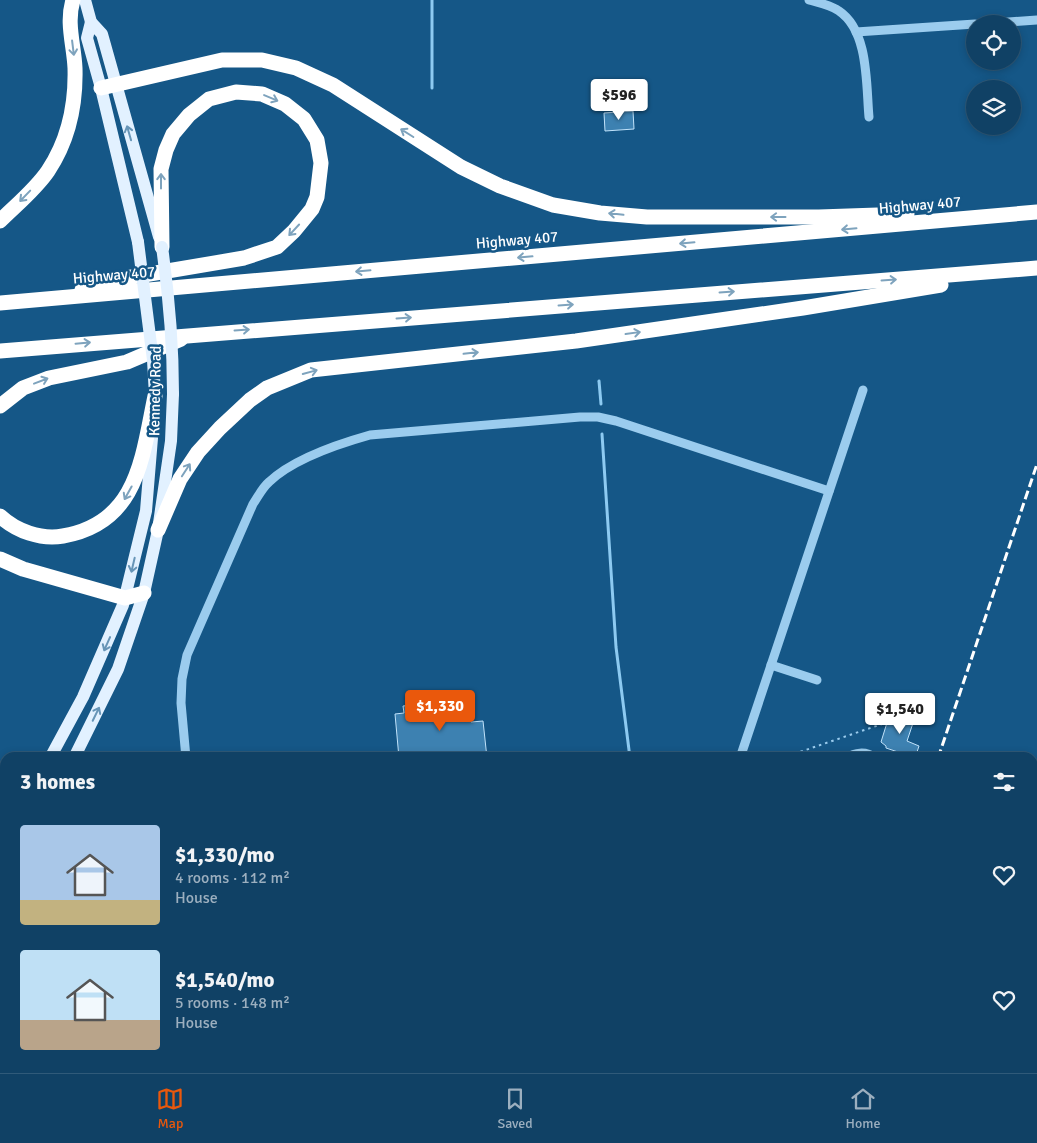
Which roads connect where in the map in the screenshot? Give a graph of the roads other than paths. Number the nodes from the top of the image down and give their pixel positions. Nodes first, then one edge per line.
1 (73, 0) edge
2 (85, 0) edge
3 (810, 0) edge
4 (1037, 20) edge
5 (1021, 21) edge
6 (966, 25) edge
7 (856, 32) junction
8 (108, 86) junction
9 (869, 117) dead end
10 (1037, 211) edge
11 (0, 221) edge
12 (162, 247) junction
13 (1037, 268) edge
14 (52, 298) junction
15 (0, 303) edge
16 (193, 334) junction
17 (0, 350) edge
18 (863, 390) dead end
19 (155, 396) junction
20 (0, 406) edge
21 (829, 492) junction
22 (0, 516) edge
23 (158, 530) junction
24 (0, 559) edge
25 (144, 593) junction
26 (125, 598) junction
27 (771, 664) junction
28 (817, 680) dead end
29 (53, 752) edge
30 (77, 752) edge
31 (185, 752) edge
32 (742, 752) edge

1 -> 11 highway
2 - 8 main road, Kennedy Road
3 - 7 street
4 - 5 street
6 - 7 street
7 - 9 street
10 -> 8 highway
12 -> 8 main road, Kennedy Road
8 - 19 main road, Kennedy Road, bridge
10 -> 14 highway, Highway 407
12 -> 14 highway
12 - 23 main road, Kennedy Road, bridge
16 -> 13 highway
23 -> 13 highway
14 - 15 highway, Highway 407
17 -> 16 highway
20 -> 16 highway
18 - 21 street
19 -> 22 highway
19 -> 26 main road, Kennedy Road
21 - 27 street
21 - 31 street
23 - 25 main road, Kennedy Road
24 - 26 highway
25 - 26 highway
30 -> 25 main road, Kennedy Road
26 -> 29 main road, Kennedy Road
27 - 28 street
27 - 32 street

